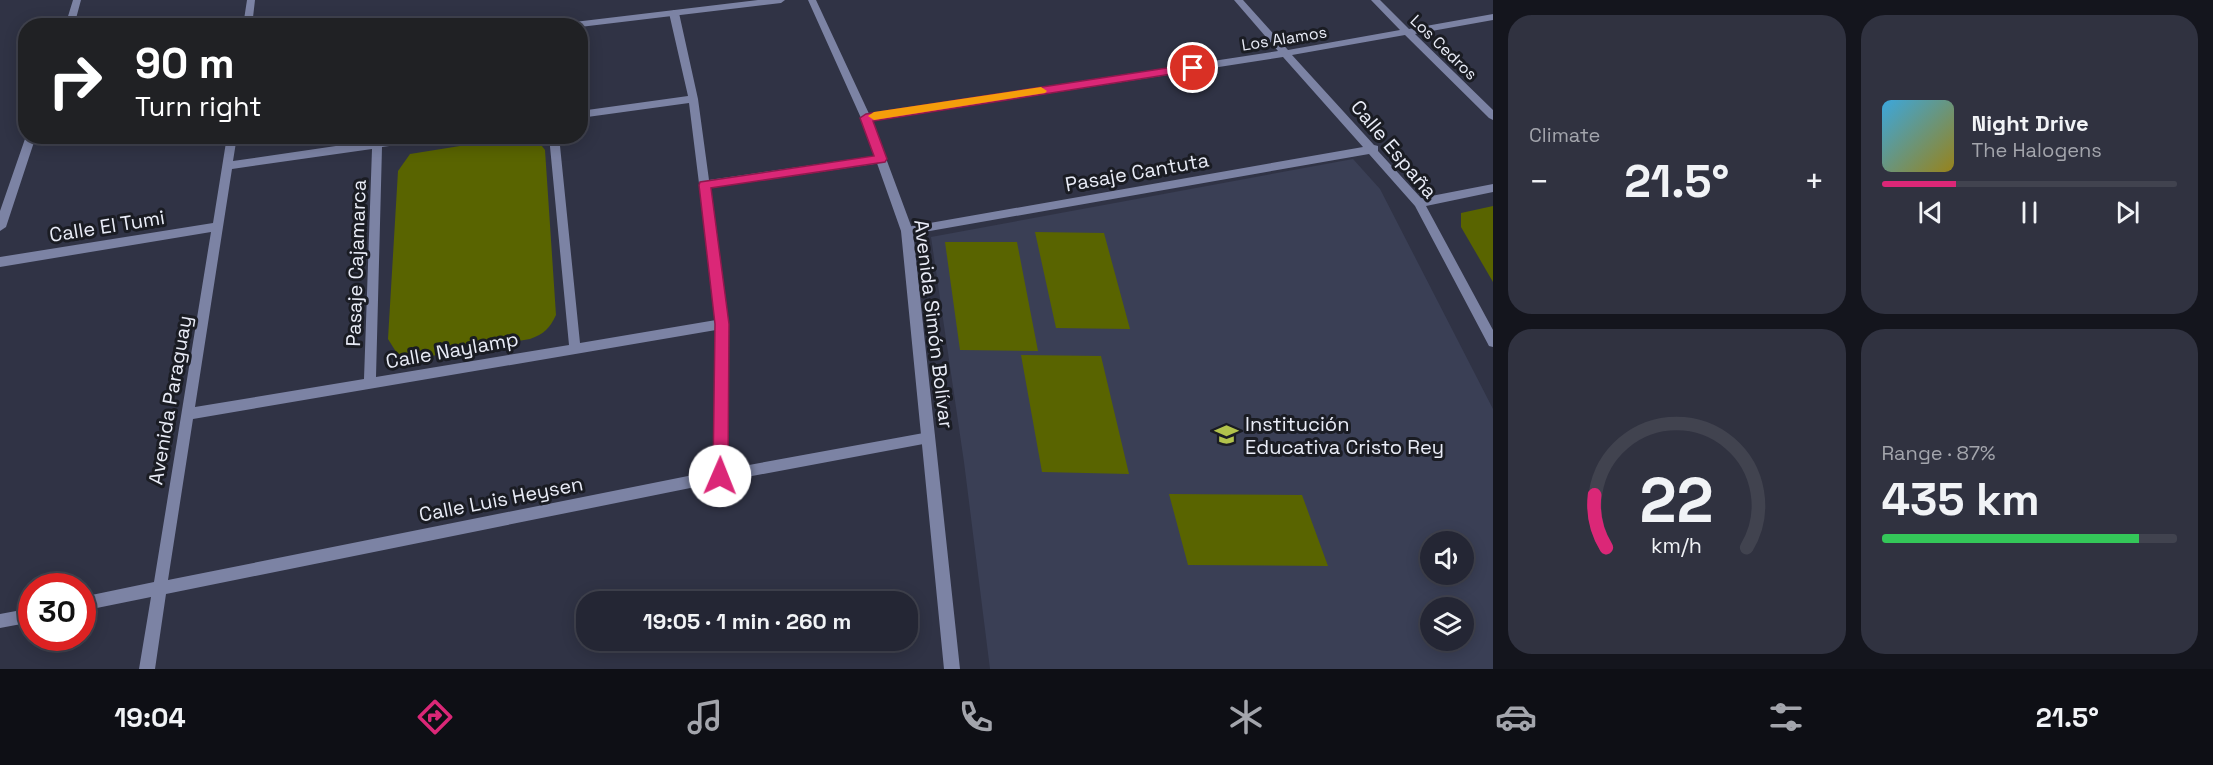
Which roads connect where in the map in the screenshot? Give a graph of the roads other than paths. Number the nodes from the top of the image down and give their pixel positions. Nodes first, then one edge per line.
1 (77, 0) edge
2 (251, 0) edge
3 (781, 0) edge
4 (812, 0) edge
5 (1238, 0) edge
6 (1375, 0) edge
7 (674, 13) junction
8 (1493, 17) edge
9 (71, 18) edge
10 (249, 18) edge
11 (588, 23) edge
12 (1407, 32) junction
13 (1287, 53) junction
14 (693, 99) junction
15 (588, 114) edge
16 (1493, 116) edge
17 (866, 118) junction
18 (28, 144) edge
19 (231, 144) edge
20 (377, 144) joint
21 (555, 144) edge
22 (1374, 149) junction
23 (881, 159) junction
24 (228, 166) junction
25 (705, 185) junction
26 (1493, 188) edge
27 (1419, 203) junction
28 (219, 226) junction
29 (0, 227) edge
30 (907, 231) junction
31 (0, 262) edge
32 (722, 324) junction
33 (1493, 342) edge
34 (575, 349) junction
35 (370, 383) junction
36 (188, 414) junction
37 (929, 438) junction
38 (720, 476) junction
39 (158, 589) junction
40 (96, 601) edge
41 (18, 618) edge
42 (0, 621) edge
43 (147, 669) edge
44 (952, 669) edge

1 - 9 street
2 - 10 street
3 - 7 street
4 - 17 street, Avenida Simón Bolívar
5 - 13 street, Calle España
6 - 12 street, Los Cedros
7 - 11 street
7 - 14 street
8 - 12 street, Los Alamos
12 - 13 street, Los Alamos
12 - 16 street, Los Cedros
13 - 17 street, Los Alamos
13 - 22 street, Calle España
14 - 15 street
14 - 25 street
17 - 23 street, Avenida Simón Bolívar
18 - 29 street
19 - 24 street, Avenida Paraguay
20 - 24 street
20 - 35 street, Pasaje Cajamarca
21 - 34 street
22 - 27 street, Calle España
22 - 30 street, Pasaje Cantuta
23 - 25 street
23 - 30 street, Avenida Simón Bolívar
24 - 28 street, Avenida Paraguay
25 - 32 street
26 - 27 street
27 - 33 street, Calle España
28 - 31 street, Calle El Tumi
28 - 36 street, Avenida Paraguay
30 - 37 street, Avenida Simón Bolívar
32 - 34 street, Calle Naylamp
32 - 38 street
34 - 35 street, Calle Naylamp
35 - 36 street, Calle Naylamp
36 - 39 street, Avenida Paraguay
37 - 38 street, Calle Luis Heysen
37 - 44 street, Avenida Simón Bolívar
38 - 39 street, Calle Luis Heysen
39 - 40 street, Calle Luis Heysen
39 - 43 street, Avenida Paraguay
41 - 42 street

